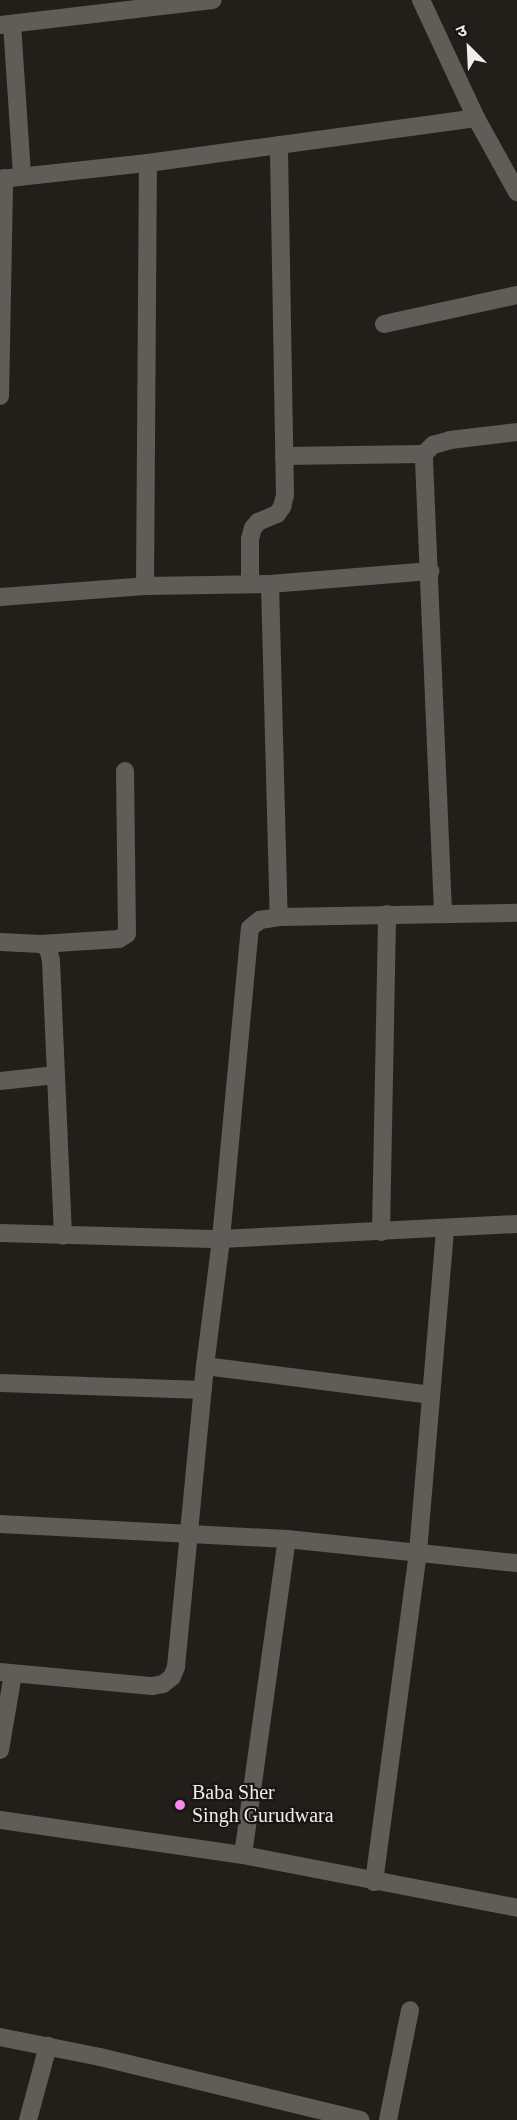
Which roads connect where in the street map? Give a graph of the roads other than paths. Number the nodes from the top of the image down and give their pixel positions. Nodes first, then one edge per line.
1 (213, 0) edge
2 (421, 0) edge
3 (6, 24) edge
4 (476, 118) junction
5 (279, 145) junction
6 (148, 163) junction
7 (8, 178) edge
8 (517, 192) edge
9 (517, 295) edge
10 (384, 324) dead end
11 (0, 396) edge
12 (517, 432) edge
13 (424, 454) junction
14 (284, 456) junction
15 (430, 571) junction
16 (250, 584) junction
17 (270, 584) junction
18 (145, 586) junction
19 (0, 597) edge
20 (125, 771) dead end
21 (517, 912) edge
22 (443, 913) junction
23 (387, 914) junction
24 (279, 917) junction
25 (0, 942) edge
26 (41, 944) junction
27 (56, 1075) junction
28 (0, 1082) edge
29 (517, 1224) edge
30 (445, 1230) junction
31 (381, 1232) junction
32 (0, 1233) edge
33 (63, 1236) junction
34 (221, 1239) junction
35 (205, 1366) junction
36 (0, 1383) edge
37 (203, 1390) junction
38 (431, 1395) junction
39 (0, 1524) edge
40 (189, 1534) junction
41 (286, 1539) junction
42 (418, 1552) junction
43 (517, 1563) edge
44 (6, 1673) edge
45 (0, 1750) edge
46 (0, 1820) edge
47 (243, 1855) junction
48 (374, 1882) junction
49 (517, 1908) edge
50 (410, 2010) dead end
51 (0, 2037) edge
52 (48, 2046) junction
53 (28, 2120) edge
54 (360, 2120) edge
55 (388, 2120) edge

1 - 3 street
2 - 4 street
3 - 7 street
4 - 5 street
4 - 8 street
5 - 6 street
5 - 14 street
6 - 7 street
6 - 18 street
7 - 11 street
9 - 10 street
12 - 13 street
13 - 14 street
13 - 15 street
14 - 16 street
15 - 17 street
15 - 22 street
16 - 17 street
16 - 18 street
17 - 24 street
18 - 19 street
20 - 26 street
21 - 22 street
22 - 23 street
23 - 24 street
23 - 31 street
24 - 34 street
25 - 26 street
26 - 27 street
27 - 28 street
27 - 33 street
29 - 30 street
30 - 31 street
30 - 38 street
31 - 34 street
32 - 33 street
33 - 34 street
34 - 35 street
35 - 37 street
35 - 38 street
36 - 37 street
37 - 40 street
38 - 42 street
39 - 40 street
40 - 41 street
40 - 44 street
41 - 42 street
41 - 47 street
42 - 43 street
42 - 48 street
44 - 45 street
46 - 47 street
47 - 48 street
48 - 49 street
50 - 55 street
51 - 52 street
52 - 53 street
52 - 54 street

